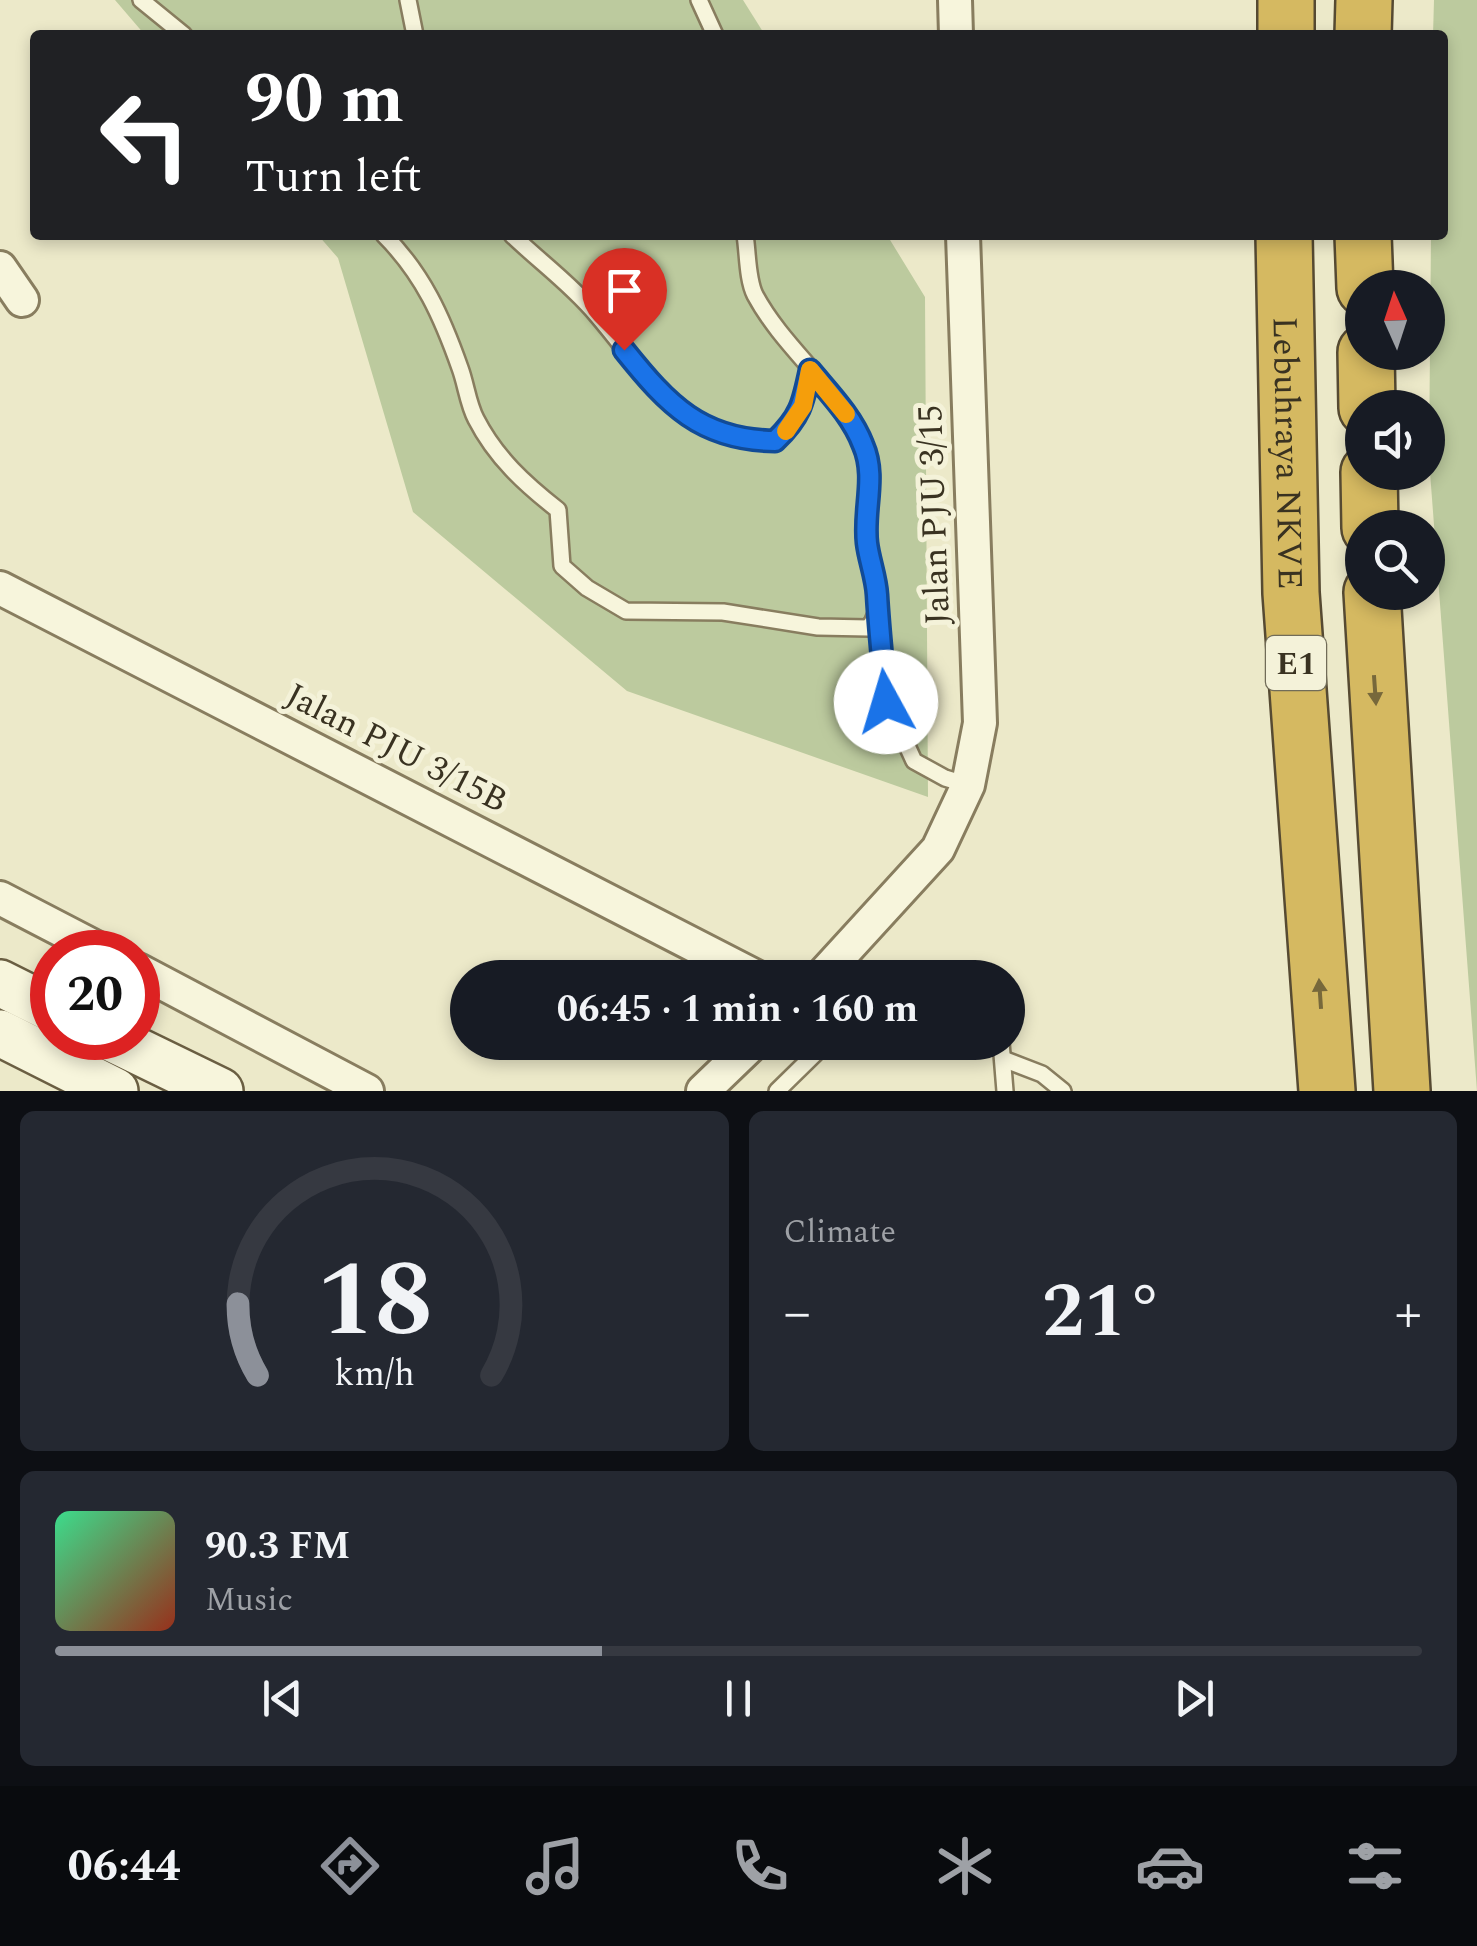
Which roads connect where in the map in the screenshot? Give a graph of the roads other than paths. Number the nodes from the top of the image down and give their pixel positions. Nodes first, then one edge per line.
1 (141, 0) edge
2 (408, 0) edge
3 (699, 0) edge
4 (955, 0) edge
5 (1286, 0) edge
6 (1364, 0) edge
7 (178, 30) edge
8 (415, 30) edge
9 (713, 30) edge
10 (956, 30) edge
11 (1286, 30) edge
12 (1363, 30) edge
13 (389, 240) edge
14 (517, 240) edge
15 (746, 240) edge
16 (963, 240) edge
17 (1284, 240) edge
18 (1363, 240) edge
19 (0, 268) edge
20 (1364, 270) edge
21 (22, 300) dead end
22 (810, 370) junction
23 (0, 588) edge
24 (1373, 610) edge
25 (876, 619) junction
26 (968, 785) junction
27 (0, 898) edge
28 (62, 930) edge
29 (723, 960) edge
30 (836, 960) edge
31 (160, 982) edge
32 (0, 983) edge
33 (30, 997) edge
34 (0, 1033) edge
35 (156, 1060) edge
36 (735, 1060) edge
37 (809, 1060) edge
38 (1003, 1060) edge
39 (1018, 1060) edge
40 (115, 1091) edge
41 (220, 1091) edge
42 (367, 1091) edge
43 (703, 1091) edge
44 (777, 1091) edge
45 (1005, 1091) edge
46 (1063, 1091) edge
47 (1328, 1091) edge
48 (1402, 1091) edge

1 - 7 lane
2 - 8 lane
3 - 9 lane
4 - 10 street
5 - 11 highway
6 - 12 highway
13 - 25 lane
14 - 22 lane
15 - 22 lane
16 - 26 street, Jalan PJU 3/15
47 -> 17 highway, Lebuhraya NKVE / E1
18 - 20 highway
19 - 21 street
22 - 25 lane
23 - 29 street, Jalan PJU 3/15B
24 -> 48 highway, E1
25 - 26 lane
26 - 30 street, Jalan PJU 3/15
27 - 28 street
31 - 42 street
32 - 33 main road
34 - 40 main road
35 - 41 main road
36 - 43 street
37 - 44 lane
38 - 45 lane
39 - 46 lane

